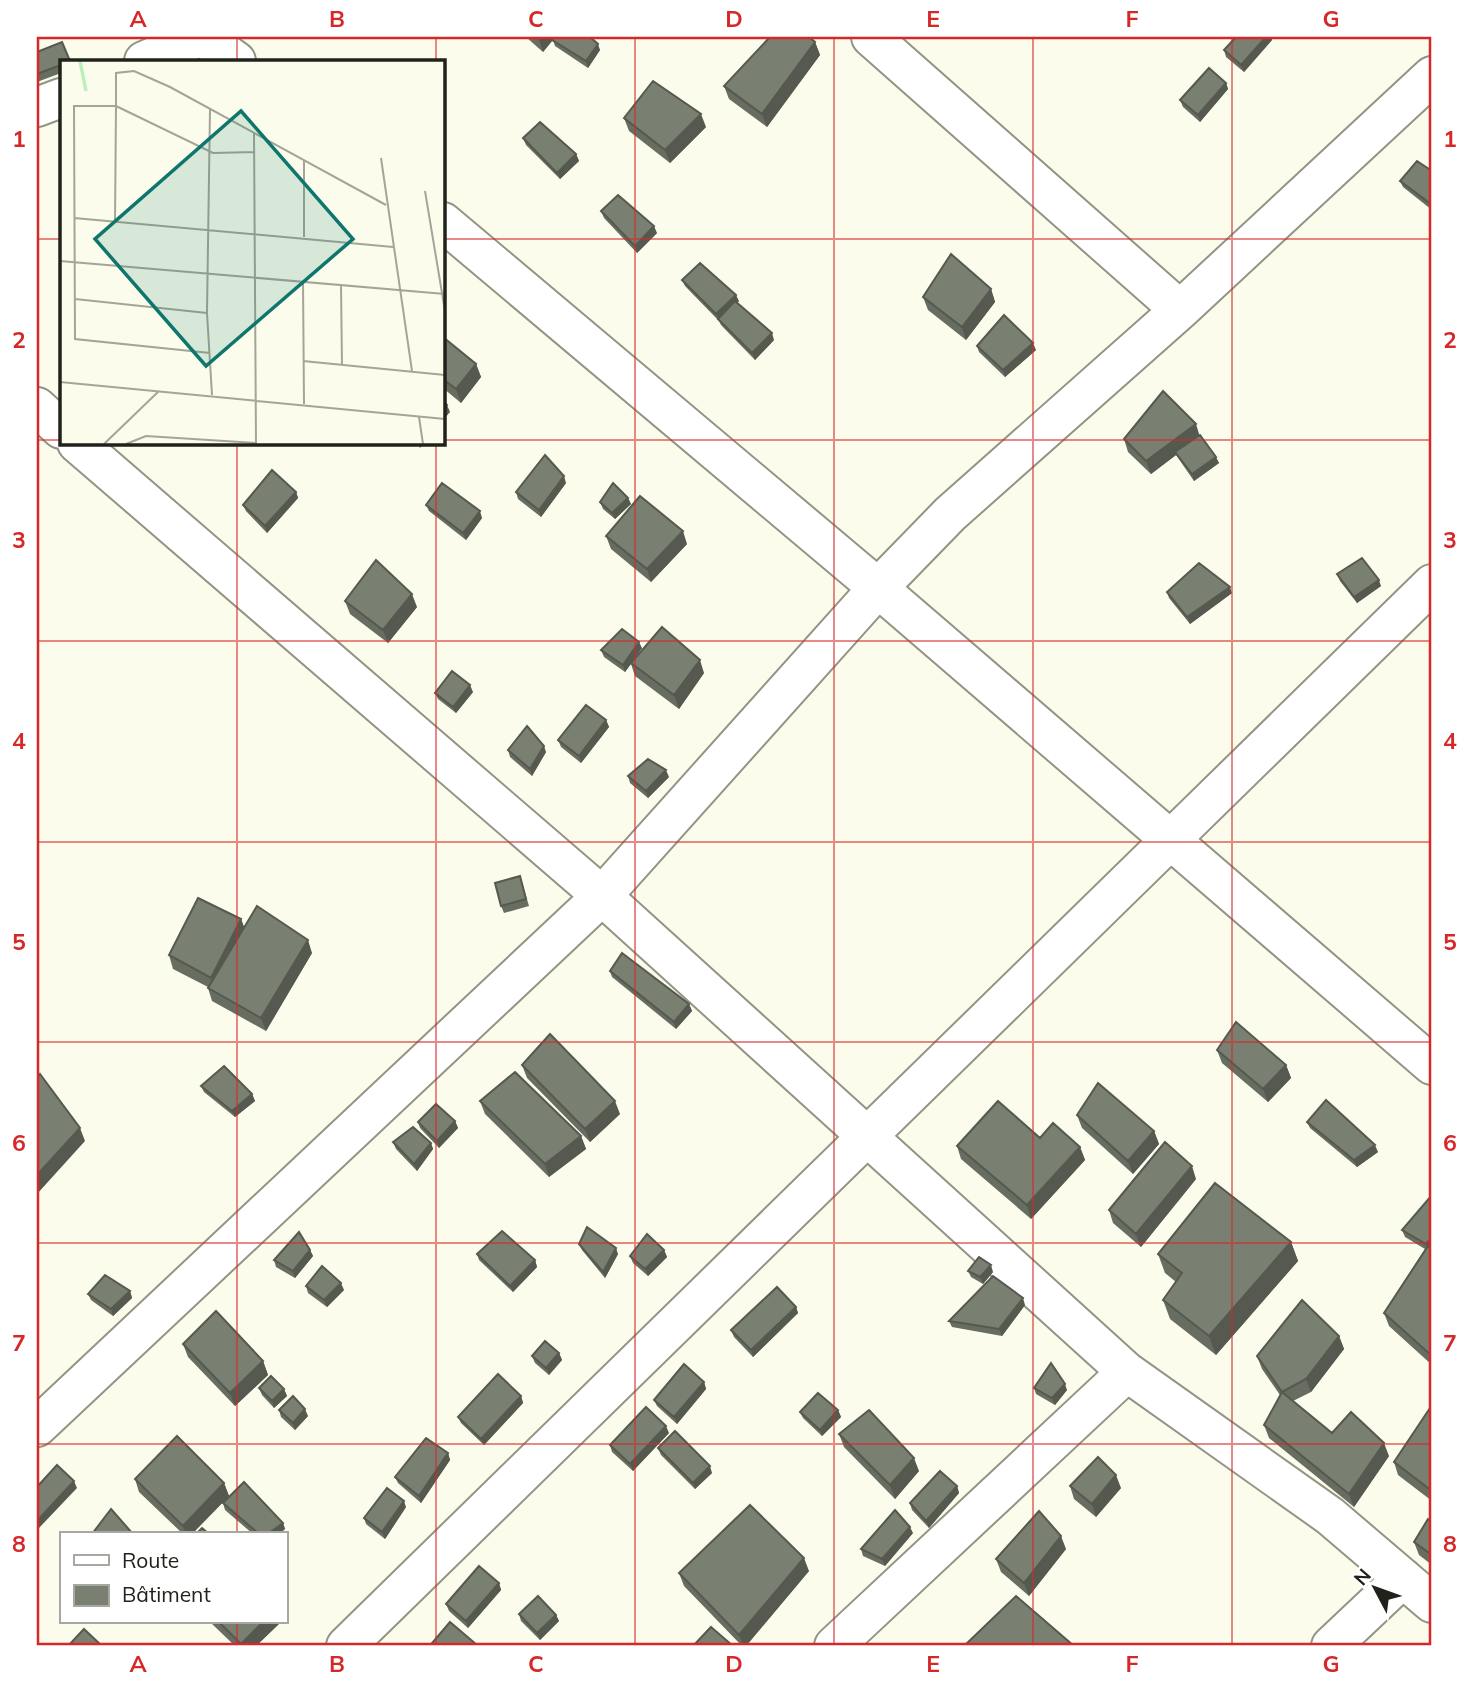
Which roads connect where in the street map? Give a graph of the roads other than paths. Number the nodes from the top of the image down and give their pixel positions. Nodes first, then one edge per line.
1 (201, 37) edge
2 (871, 37) edge
3 (146, 60) edge
4 (235, 60) edge
5 (1432, 76) edge
6 (60, 98) edge
7 (37, 107) edge
8 (444, 223) edge
9 (1180, 310) junction
10 (37, 407) edge
11 (60, 430) edge
12 (60, 432) edge
13 (37, 443) edge
14 (78, 444) edge
15 (1432, 584) edge
16 (877, 588) junction
17 (1170, 841) junction
18 (602, 897) junction
19 (1432, 1065) edge
20 (868, 1138) junction
21 (1127, 1372) junction
22 (37, 1427) edge
23 (1403, 1578) junction
24 (1432, 1603) edge
25 (346, 1646) edge
26 (834, 1646) edge
27 (1331, 1646) edge

1 - 3 street
1 - 4 street
2 - 9 street
5 - 9 street
6 - 7 street
8 - 16 street
9 - 16 street
10 - 11 street
12 - 13 street
14 - 18 street
15 - 17 street
16 - 17 street
16 - 18 street
17 - 19 street
17 - 20 street
18 - 20 street
18 - 22 street
20 - 21 street
20 - 25 street
21 - 23 street
21 - 26 street
23 - 24 street
23 - 27 street

